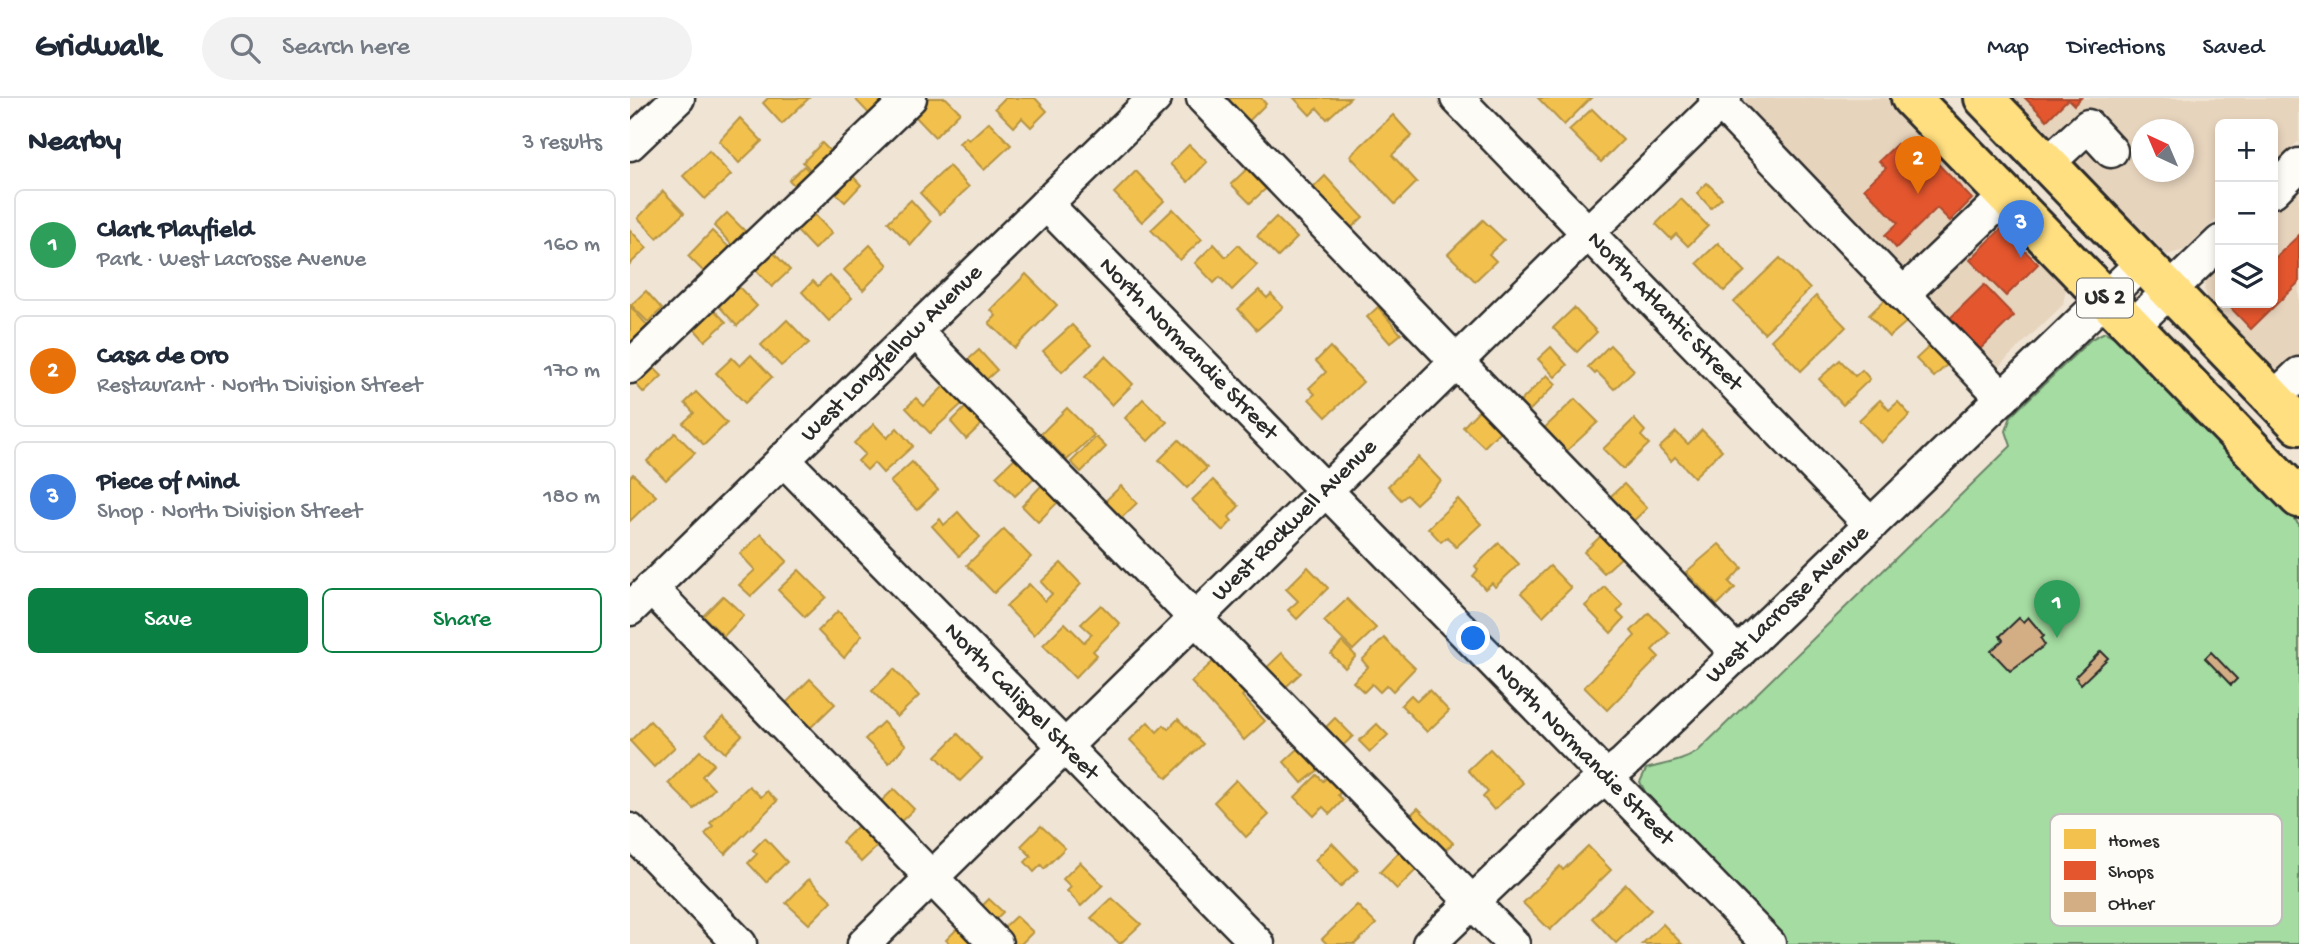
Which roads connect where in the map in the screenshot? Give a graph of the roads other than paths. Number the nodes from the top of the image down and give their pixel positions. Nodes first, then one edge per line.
1 (678, 98) edge
2 (910, 98) edge
3 (1155, 98) edge
4 (1203, 98) edge
5 (1457, 98) edge
6 (1911, 98) edge
7 (1984, 98) edge
8 (1720, 100) edge
9 (630, 144) edge
10 (2111, 151) dead end
11 (2047, 164) junction
12 (2299, 165) edge
13 (2278, 186) edge
14 (2006, 196) junction
15 (1046, 204) junction
16 (1587, 232) junction
17 (2217, 245) edge
18 (2142, 263) junction
19 (2169, 292) junction
20 (1903, 294) junction
21 (2106, 299) junction
22 (2133, 326) junction
23 (915, 331) junction
24 (1457, 363) junction
25 (630, 367) edge
26 (2003, 398) junction
27 (2290, 399) edge
28 (783, 459) junction
29 (1327, 492) junction
30 (2299, 498) edge
31 (1871, 525) junction
32 (640, 598) edge
33 (1197, 619) junction
34 (1738, 654) junction
35 (1066, 746) junction
36 (1608, 776) junction
37 (630, 830) edge
38 (932, 878) junction
39 (1472, 902) junction
40 (740, 944) edge
41 (864, 944) edge
42 (996, 944) edge
43 (1258, 944) edge
44 (1429, 944) edge
45 (1513, 944) edge
46 (1769, 944) edge

1 - 9 street
2 - 25 street
3 - 15 street, West Longfellow Avenue
4 - 24 street
5 - 16 street, North Atlantic Street
6 - 14 main road, US 2
7 - 11 main road, US 2
8 - 16 street, West Rockwell Avenue
8 - 20 street
10 - 11 street
11 - 18 main road, US 2
12 - 13 street
14 - 20 street
14 - 21 main road, US 2
15 - 23 street, West Longfellow Avenue
15 - 29 street, North Normandie Street
16 - 24 street, West Rockwell Avenue
16 - 31 street, North Atlantic Street
17 - 19 street
18 - 19 main road, US 2
18 - 21 street, West Lacrosse Avenue
19 - 22 street
19 - 27 main road, US 2
20 - 26 street
21 - 22 main road, US 2
21 - 26 street, West Lacrosse Avenue
22 - 30 main road, US 2
23 - 28 street, West Longfellow Avenue
23 - 33 street
24 - 29 street, West Rockwell Avenue
24 - 34 street
26 - 31 street, West Lacrosse Avenue
28 - 32 street, West Longfellow Avenue
28 - 35 street, North Calispel Street
29 - 33 street, West Rockwell Avenue
29 - 36 street, North Normandie Street
31 - 34 street, West Lacrosse Avenue
32 - 38 street
33 - 35 street, West Rockwell Avenue
33 - 39 street
34 - 36 street, West Lacrosse Avenue
35 - 38 street, West Rockwell Avenue
35 - 43 street, North Calispel Street
36 - 39 street, West Lacrosse Avenue
36 - 46 street, North Normandie Street
37 - 40 street
38 - 41 street, West Rockwell Avenue
38 - 42 street
39 - 44 street, West Lacrosse Avenue
39 - 45 street

